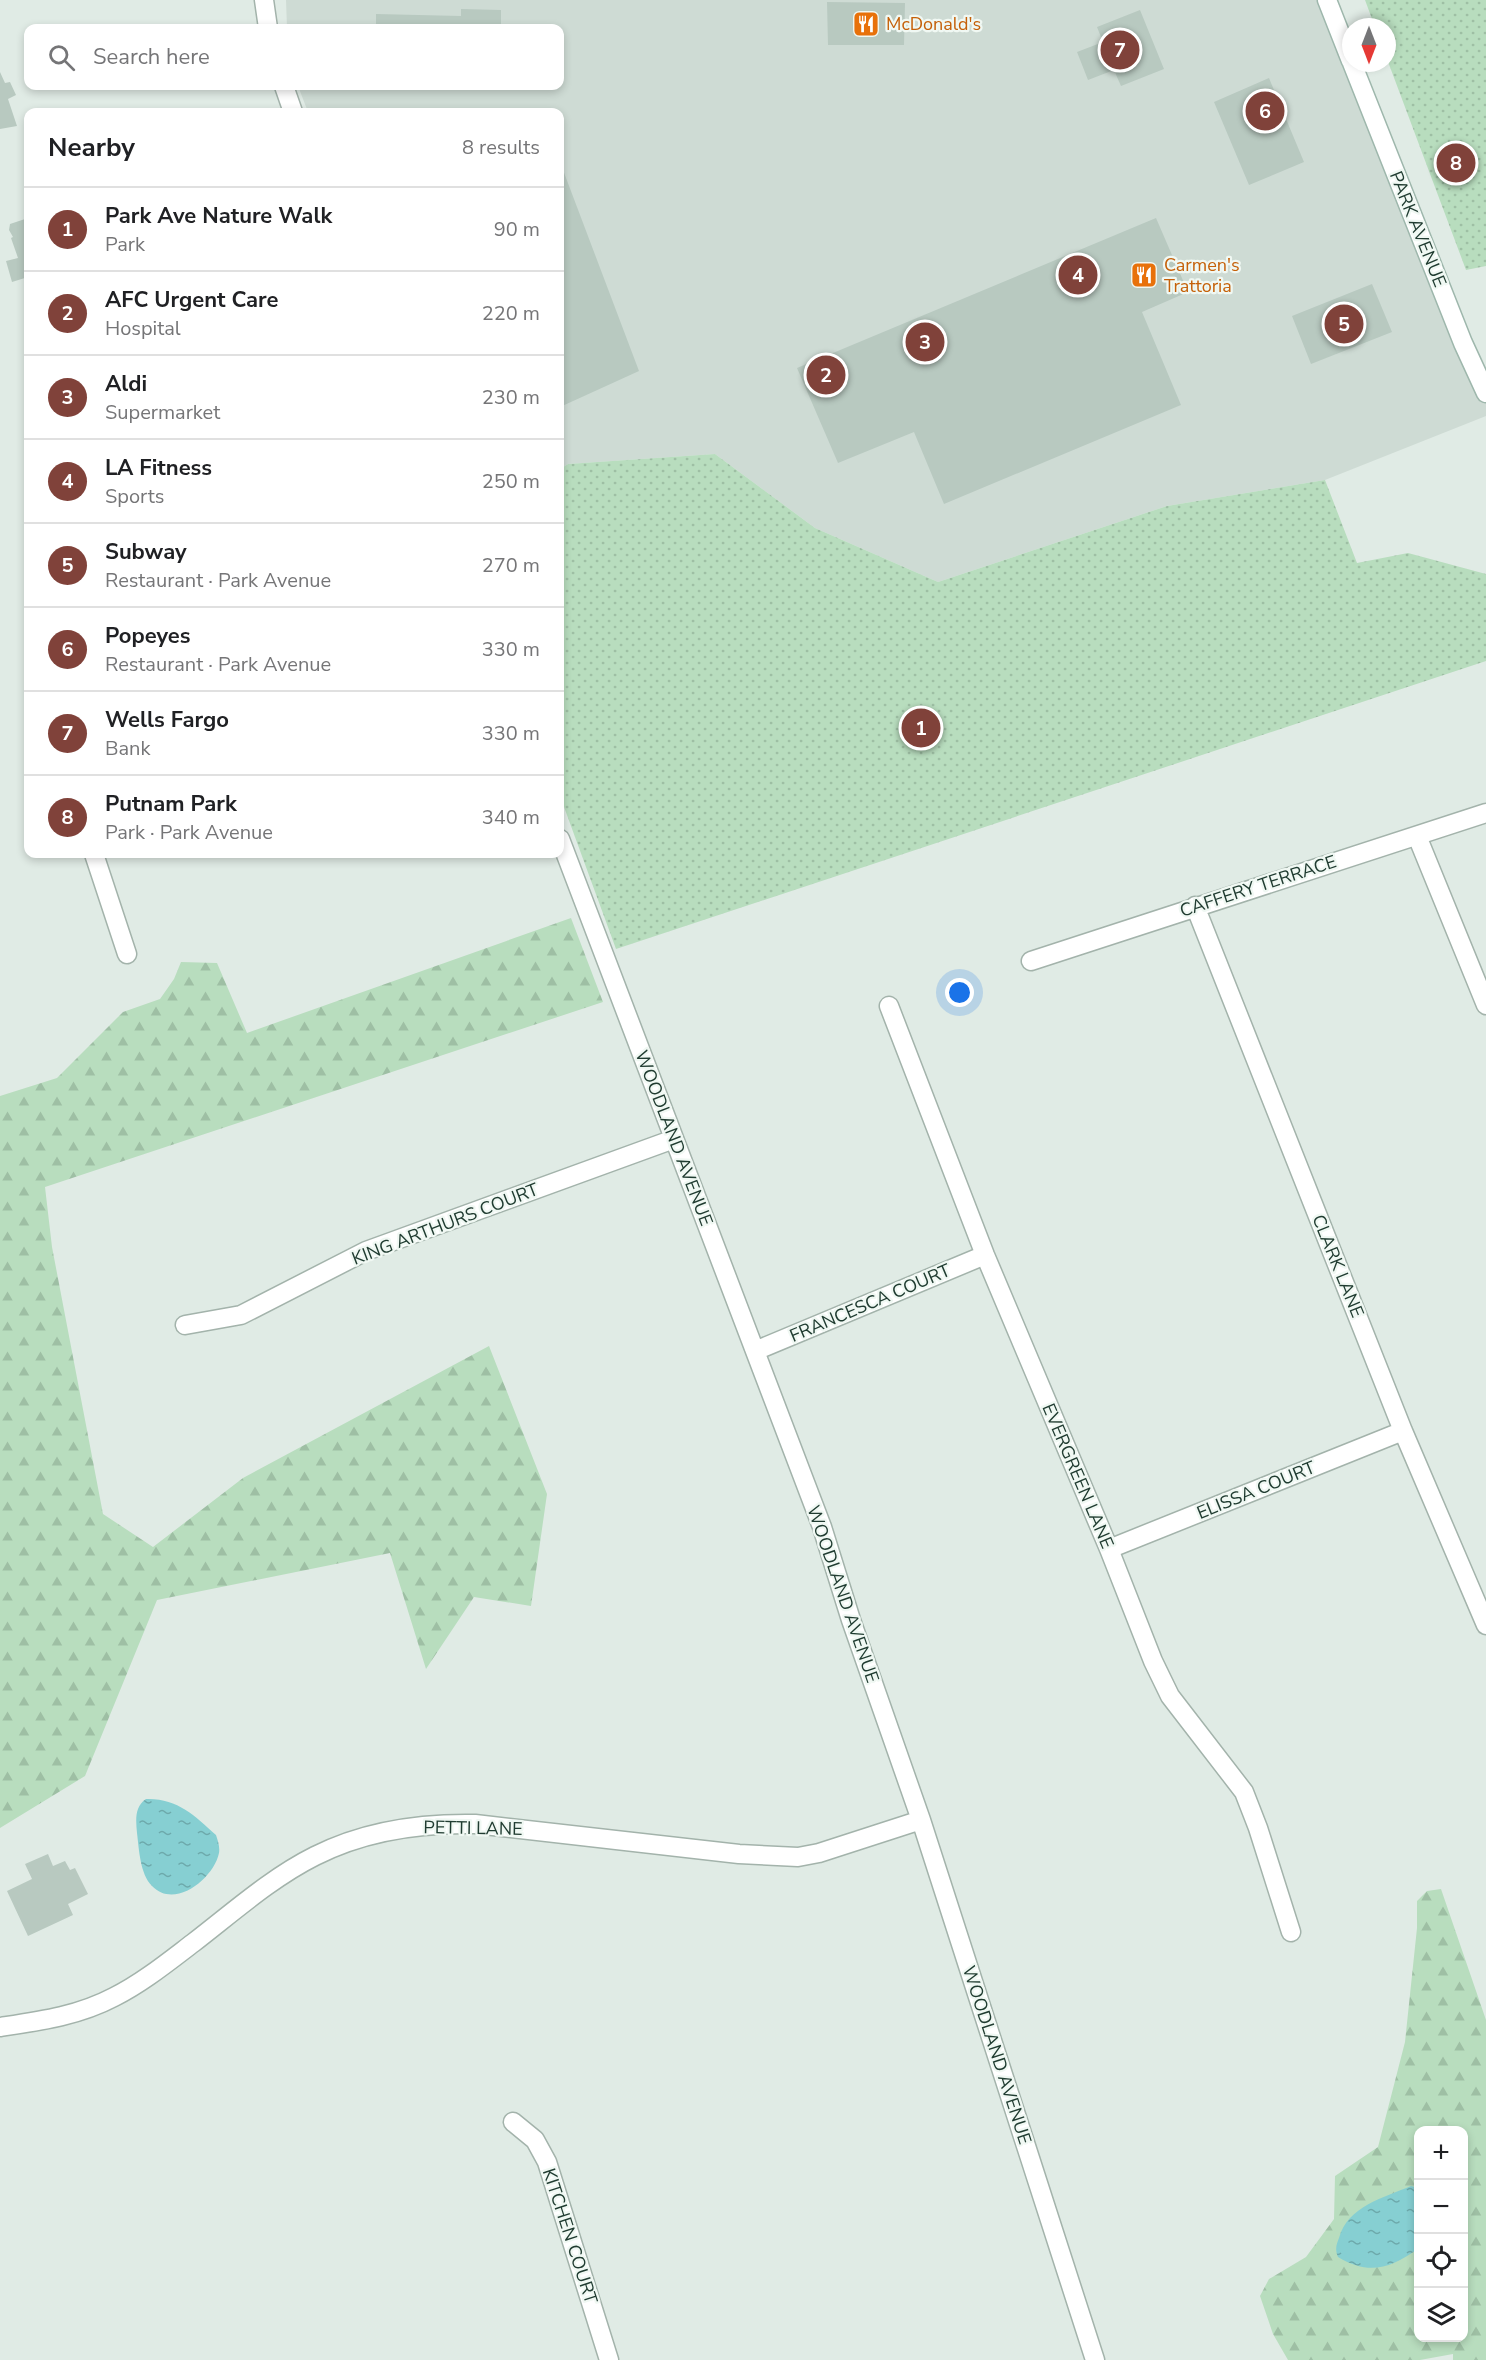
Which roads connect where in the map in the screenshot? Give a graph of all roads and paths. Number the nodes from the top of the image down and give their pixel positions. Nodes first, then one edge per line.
1 (264, 0) edge
2 (1327, 0) edge
3 (267, 24) edge
4 (1342, 37) edge
5 (1356, 72) edge
6 (285, 90) edge
7 (292, 108) edge
8 (1486, 393) edge
9 (1486, 813) edge
10 (1416, 836) junction
11 (564, 850) edge
12 (95, 858) edge
13 (1195, 906) junction
14 (127, 954) dead end
15 (1031, 961) dead end
16 (1486, 1005) edge
17 (889, 1006) dead end
18 (674, 1139) junction
19 (986, 1255) junction
20 (185, 1325) dead end
21 (755, 1351) junction
22 (1403, 1431) junction
23 (1109, 1549) junction
24 (1486, 1625) edge
25 (921, 1820) junction
26 (1291, 1932) dead end
27 (0, 2027) edge
28 (513, 2122) dead end
29 (609, 2360) edge
30 (1095, 2360) edge

1 - 3 street
2 - 4 street, PARK AVENUE
5 - 8 street, PARK AVENUE
6 - 7 street
9 - 10 street, CAFFERY TERRACE
10 - 13 street, CAFFERY TERRACE
10 - 16 street
11 - 18 street, WOODLAND AVENUE
12 - 14 street
13 - 15 street, CAFFERY TERRACE
13 - 22 street, CLARK LANE
17 - 19 street, EVERGREEN LANE
18 - 20 street, KING ARTHURS COURT
18 - 21 street, WOODLAND AVENUE
19 - 21 street, FRANCESCA COURT
19 - 23 street, EVERGREEN LANE
21 - 25 street, WOODLAND AVENUE
22 - 23 street, ELISSA COURT
22 - 24 street, CLARK LANE
23 - 26 street, EVERGREEN LANE
25 - 27 street, PETTI LANE
25 - 30 street, WOODLAND AVENUE
28 - 29 street, KITCHEN COURT

